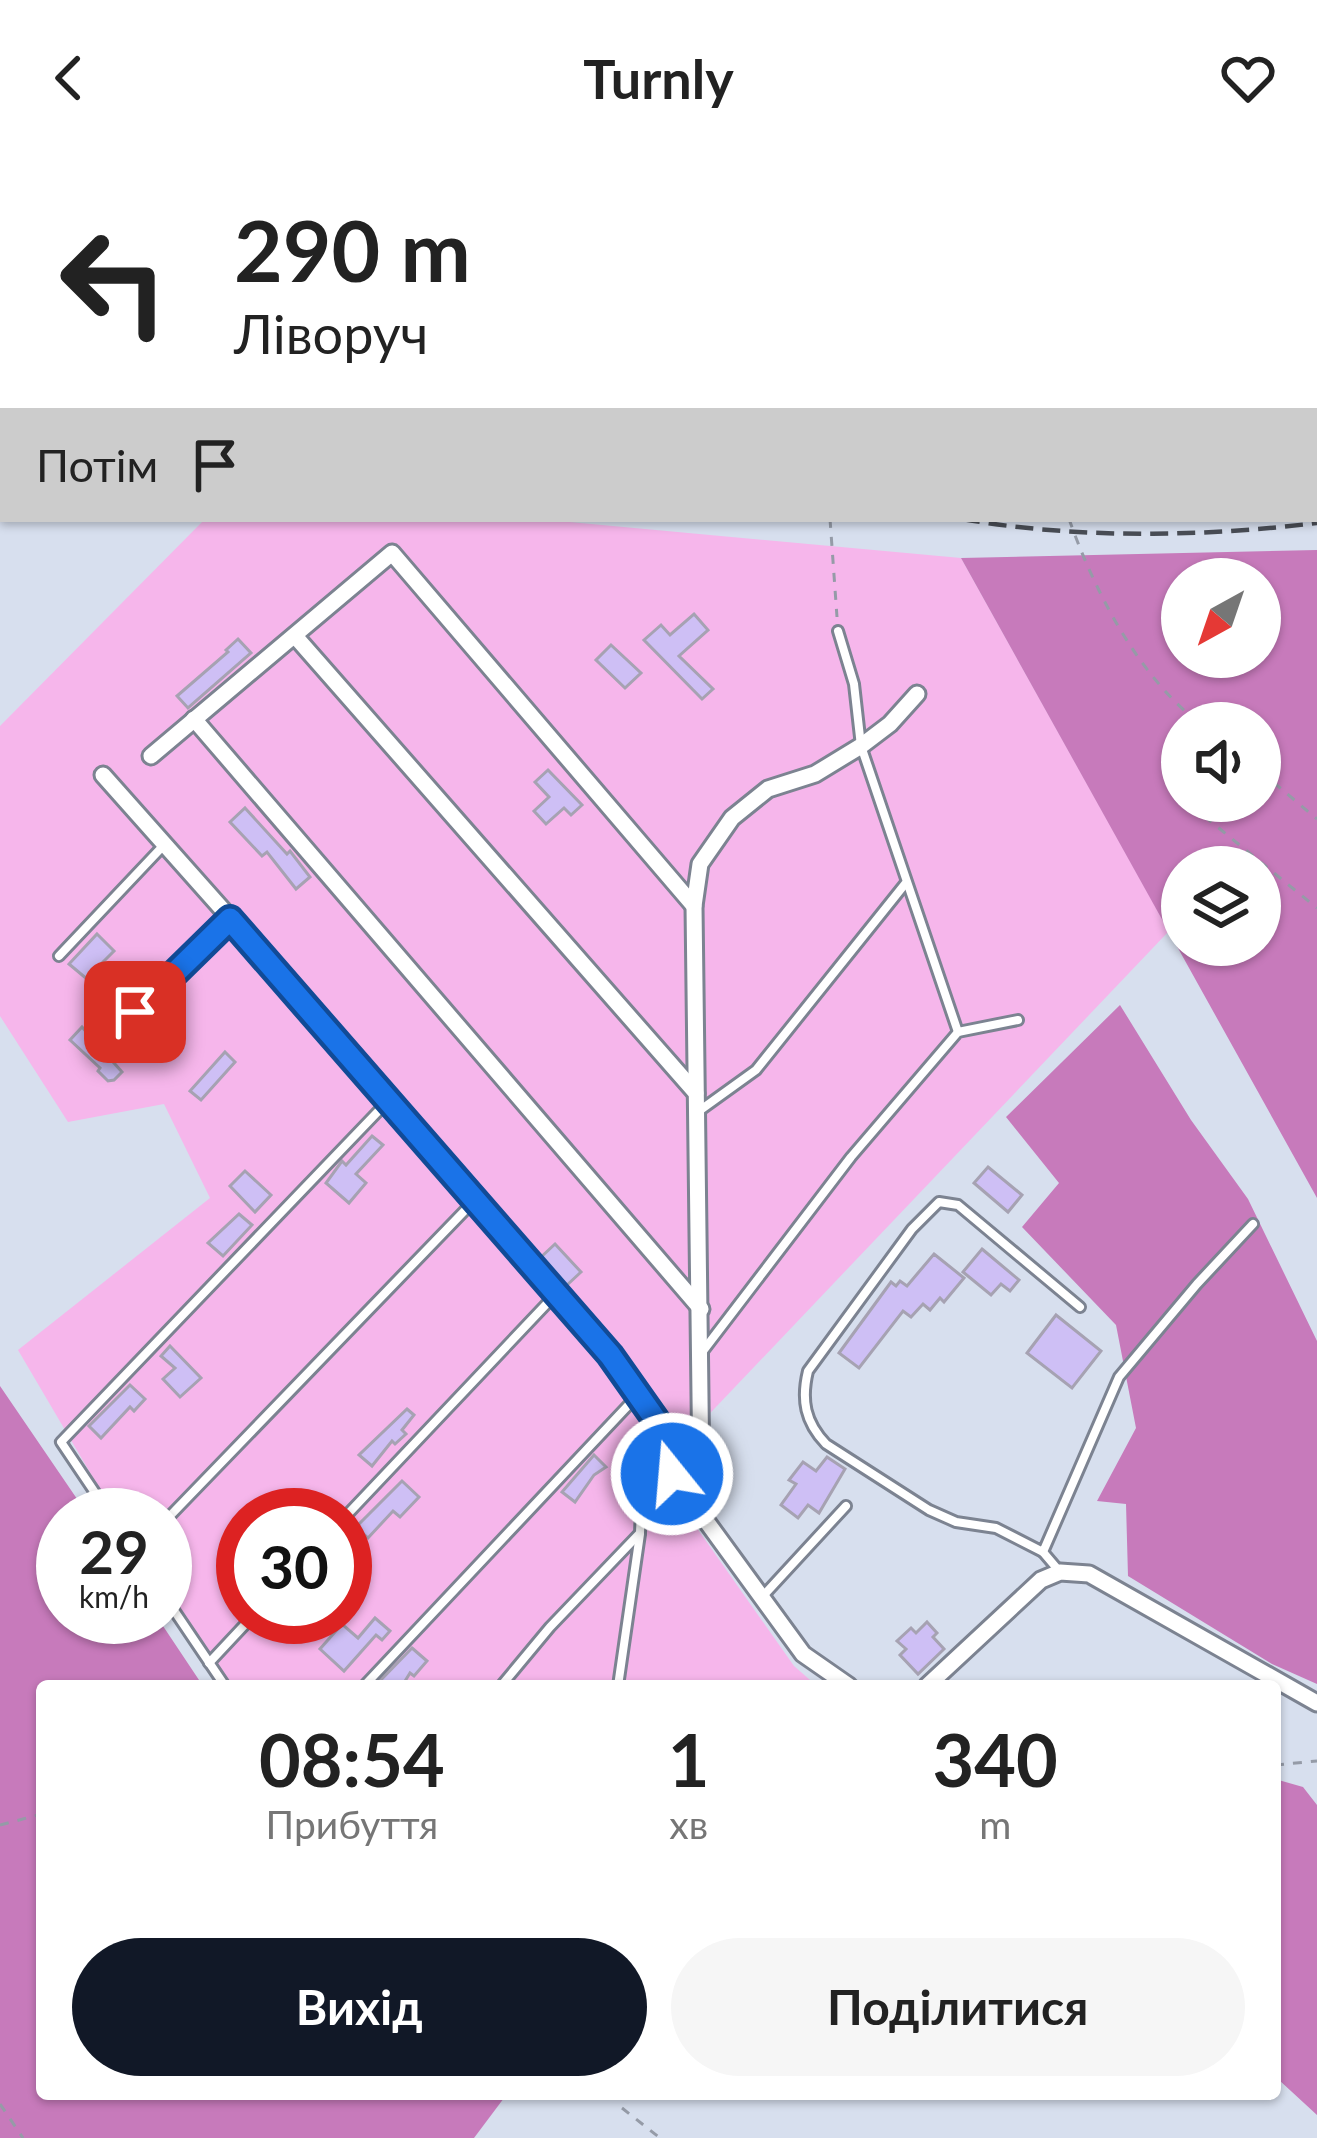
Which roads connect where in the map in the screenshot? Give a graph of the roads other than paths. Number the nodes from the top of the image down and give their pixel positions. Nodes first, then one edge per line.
1 (838, 631) road end
2 (295, 635) junction
3 (917, 694) dead end
4 (194, 719) junction
5 (861, 746) junction
6 (151, 756) dead end
7 (103, 775) dead end
8 (164, 844) junction
9 (906, 883) junction
10 (694, 905) junction
11 (230, 919) junction
12 (59, 956) dead end
13 (135, 1012) dead end
14 (1018, 1019) dead end
15 (958, 1032) junction
16 (696, 1093) junction
17 (390, 1099) junction
18 (697, 1112) junction
19 (474, 1201) junction
20 (1253, 1224) dead end
21 (556, 1294) junction
22 (1080, 1307) dead end
23 (701, 1309) junction
24 (702, 1353) junction
25 (638, 1394) junction
26 (672, 1474) junction
27 (92, 1488) edge
28 (372, 1488) edge
29 (192, 1493) edge
30 (690, 1499) junction
31 (847, 1505) dead end
32 (640, 1533) junction
33 (1043, 1552) junction
34 (1060, 1572) junction
35 (762, 1597) junction
36 (192, 1638) edge
37 (227, 1644) edge
38 (209, 1663) junction
39 (221, 1680) edge
40 (370, 1680) edge
41 (506, 1680) edge
42 (620, 1680) edge
43 (840, 1680) edge
44 (933, 1680) edge
45 (1276, 1680) edge
46 (1281, 1683) edge
47 (1317, 1703) edge

1 - 5 lane
2 - 4 street
2 - 10 street
2 - 16 street
3 - 5 street
4 - 6 street
4 - 23 street
5 - 9 lane
5 - 10 street
7 - 8 street
8 - 11 street
8 - 12 lane
9 - 15 lane
9 - 18 lane
10 - 16 street
11 - 13 lane
11 - 17 street
14 - 15 lane
15 - 24 lane
16 - 18 street
17 - 19 street
17 - 27 lane
18 - 23 street
19 - 21 street
19 - 29 lane
20 - 33 lane
21 - 25 street
21 - 28 lane
22 - 33 lane
23 - 24 street
24 - 30 street
25 - 26 street
25 - 40 lane
26 - 30 street
26 - 32 lane
30 - 35 street
31 - 35 lane
32 - 41 lane
32 - 42 lane
33 - 34 lane
34 - 44 street
34 - 45 street
35 - 43 street
36 - 38 lane
37 - 38 lane
38 - 39 lane
46 - 47 street

